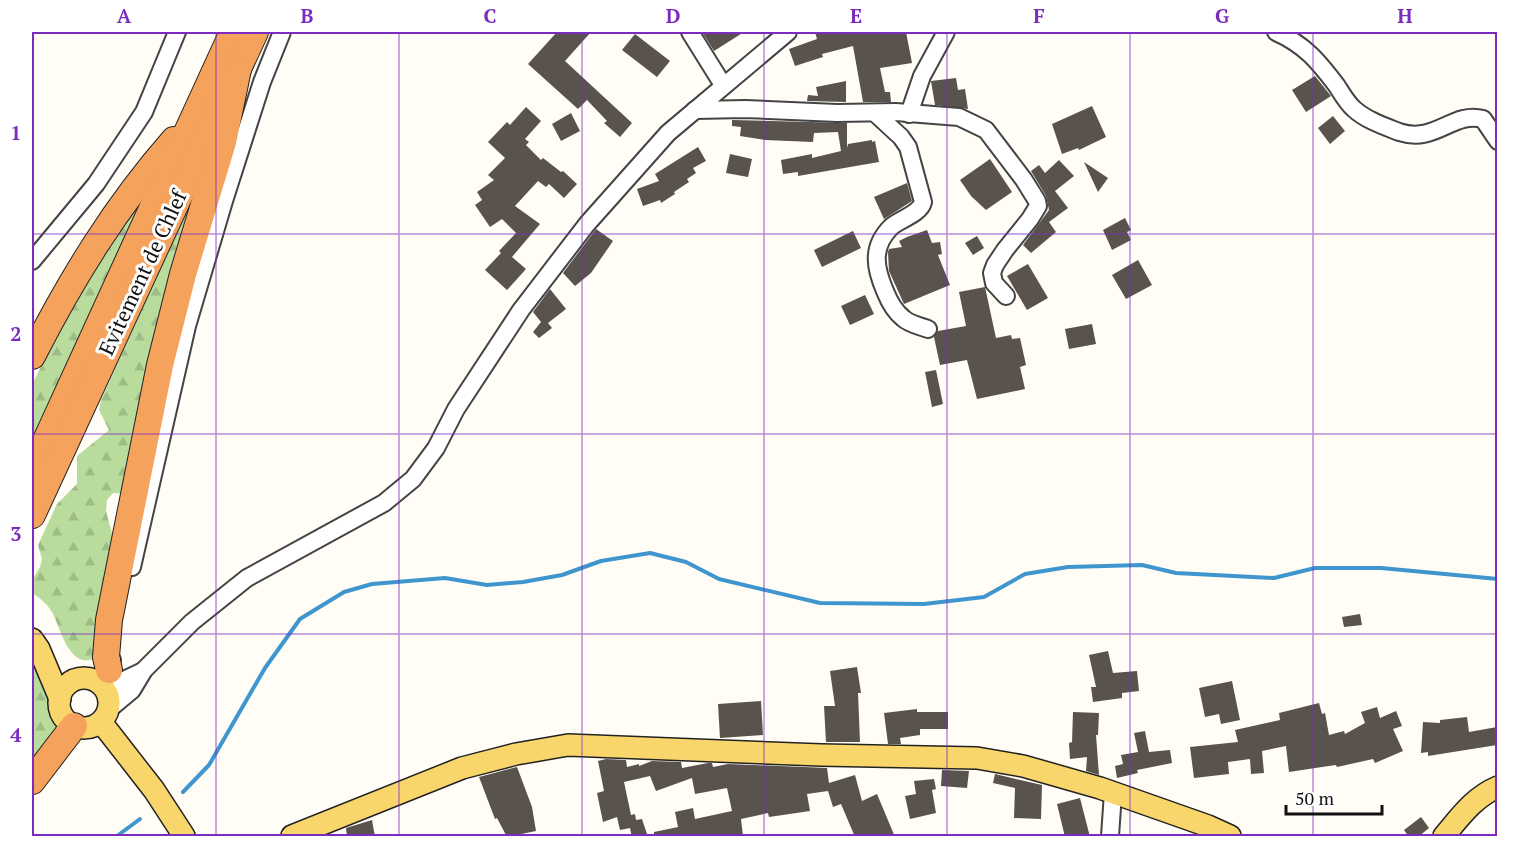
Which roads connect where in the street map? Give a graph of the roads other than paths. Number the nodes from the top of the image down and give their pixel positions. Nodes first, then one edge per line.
1 (177, 32) edge
2 (233, 32) edge
3 (255, 32) edge
4 (282, 32) edge
5 (690, 32) edge
6 (788, 32) edge
7 (946, 32) edge
8 (1276, 32) edge
9 (238, 69) junction
10 (723, 85) junction
11 (694, 110) junction
12 (875, 112) junction
13 (909, 114) junction
14 (192, 120) junction
15 (1497, 141) edge
16 (32, 261) edge
17 (1006, 296) dead end
18 (928, 329) dead end
19 (32, 356) edge
20 (32, 471) edge
21 (32, 515) edge
22 (35, 644) edge
23 (102, 692) junction
24 (60, 699) junction
25 (74, 726) junction
26 (32, 781) edge
27 (1497, 787) edge
28 (1113, 793) junction
29 (184, 837) edge
30 (292, 837) edge
31 (1110, 837) edge
32 (1230, 837) edge
33 (1444, 837) edge

1 - 16 street
2 - 14 highway, Evitement de Chlef
3 - 9 highway, Evitement de Chlef
4 - 23 street
5 - 10 street
6 - 10 street
7 - 13 street
8 - 15 street
9 - 21 highway, Evitement de Chlef
9 - 23 highway
10 - 11 street
11 - 12 street
11 - 23 street
12 - 13 street
12 - 18 street
13 - 17 street
14 - 19 highway
14 - 20 highway, Evitement de Chlef
22 - 23 main road
22 - 24 main road
23 - 24 main road
23 - 25 main road
23 - 29 main road
24 - 25 main road
25 - 26 highway
27 - 33 main road
28 - 30 main road
28 - 31 street
28 - 32 main road

